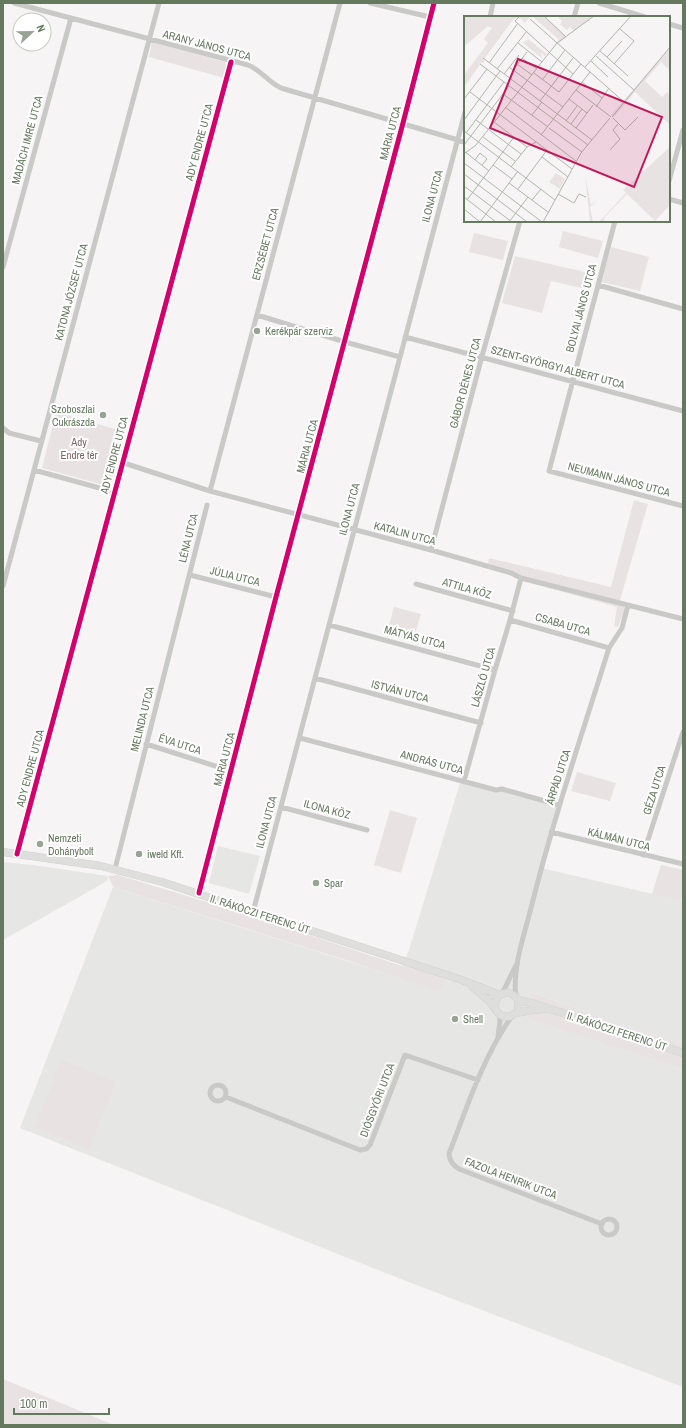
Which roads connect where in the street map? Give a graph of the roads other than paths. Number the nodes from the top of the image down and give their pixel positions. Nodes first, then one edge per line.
1 (14, 3) edge
2 (159, 3) edge
3 (340, 3) edge
4 (370, 3) edge
5 (434, 3) edge
6 (493, 3) edge
7 (578, 3) edge
8 (599, 3) edge
9 (490, 16) edge
10 (574, 16) edge
11 (640, 16) edge
12 (430, 17) junction
13 (71, 18) junction
14 (670, 24) edge
15 (683, 28) edge
16 (149, 39) junction
17 (231, 62) junction
18 (314, 98) junction
19 (464, 116) edge
20 (403, 123) junction
21 (683, 130) edge
22 (458, 140) junction
23 (464, 142) edge
24 (670, 177) edge
25 (670, 199) edge
26 (683, 203) edge
27 (520, 222) edge
28 (615, 222) edge
29 (3, 239) edge
30 (10, 241) junction
31 (3, 267) edge
32 (598, 286) junction
33 (683, 309) edge
34 (257, 315) junction
35 (405, 337) junction
36 (345, 342) junction
37 (482, 356) junction
38 (400, 357) junction
39 (572, 381) junction
40 (683, 411) edge
41 (3, 428) edge
42 (41, 441) junction
43 (124, 463) junction
44 (34, 470) junction
45 (549, 471) joint
46 (210, 491) junction
47 (114, 492) junction
48 (207, 505) dead end
49 (683, 506) edge
50 (298, 515) junction
51 (354, 530) junction
52 (431, 550) junction
53 (6, 564) edge
54 (190, 575) junction
55 (520, 578) junction
56 (416, 584) dead end
57 (3, 586) edge
58 (276, 597) junction
59 (628, 605) junction
60 (513, 611) junction
61 (683, 619) edge
62 (510, 620) junction
63 (329, 625) junction
64 (609, 648) junction
65 (495, 670) junction
66 (315, 678) junction
67 (481, 723) junction
68 (683, 732) edge
69 (300, 738) junction
70 (146, 744) junction
71 (231, 771) junction
72 (464, 781) junction
73 (559, 805) junction
74 (281, 806) junction
75 (367, 830) dead end
76 (551, 832) junction
77 (3, 852) edge
78 (17, 854) junction
79 (643, 855) junction
80 (683, 864) edge
81 (115, 869) junction
82 (199, 893) junction
83 (253, 912) junction
84 (518, 960) junction
85 (466, 982) junction
86 (501, 994) junction
87 (517, 999) junction
88 (551, 1009) junction
89 (497, 1011) junction
90 (514, 1014) junction
91 (498, 1037) junction
92 (683, 1053) edge
93 (478, 1080) junction
94 (226, 1097) dead end
95 (602, 1224) dead end

1 - 13 street, ARANY JÁNOS UTCA
2 - 16 street, KATONA JÓZSEF UTCA
3 - 18 street, ERZSÉBET UTCA
4 - 12 street
5 - 12 street, MÁRIA UTCA
6 - 9 street
7 - 10 street
8 - 11 street
12 - 20 street, MÁRIA UTCA
13 - 16 street, ARANY JÁNOS UTCA
13 - 30 street, MADÁCH IMRE UTCA
14 - 15 street
16 - 17 street, ARANY JÁNOS UTCA
16 - 42 street, KATONA JÓZSEF UTCA
17 - 18 street, ARANY JÁNOS UTCA
17 - 43 street, ADY ENDRE UTCA
18 - 20 street, ARANY JÁNOS UTCA
18 - 34 street, ERZSÉBET UTCA
19 - 22 street, ILONA UTCA
20 - 22 street, ARANY JÁNOS UTCA
20 - 36 street, MÁRIA UTCA
21 - 24 street
22 - 23 street, ARANY JÁNOS UTCA
22 - 35 street, ILONA UTCA
25 - 26 street
27 - 37 street, GÁBOR DÉNES UTCA
28 - 32 street, BOLYAI JÁNOS UTCA
29 - 30 street
30 - 31 street, MADÁCH IMRE UTCA
32 - 33 street
32 - 39 street, BOLYAI JÁNOS UTCA
34 - 36 street
34 - 46 street, ERZSÉBET UTCA
35 - 37 street, SZENT-GYÖRGYI ALBERT UTCA
35 - 38 street, ILONA UTCA
36 - 38 street
36 - 50 street, MÁRIA UTCA
37 - 39 street, SZENT-GYÖRGYI ALBERT UTCA
37 - 52 street, GÁBOR DÉNES UTCA
38 - 51 street, ILONA UTCA
39 - 40 street, SZENT-GYÖRGYI ALBERT UTCA
39 - 45 street, BOLYAI JÁNOS UTCA
41 - 42 street
42 - 44 street, KATONA JÓZSEF UTCA
43 - 46 street, KATALIN UTCA
43 - 47 street, ADY ENDRE UTCA
44 - 47 street
44 - 53 street, KATONA JÓZSEF UTCA
45 - 49 street, NEUMANN JÁNOS UTCA
46 - 50 street, KATALIN UTCA
47 - 78 street, ADY ENDRE UTCA
48 - 54 street, LÉNA UTCA
50 - 51 street, KATALIN UTCA
50 - 58 street, MÁRIA UTCA
51 - 52 street, KATALIN UTCA
51 - 63 street, ILONA UTCA
52 - 55 street, KATALIN UTCA
53 - 57 street, KATONA JÓZSEF UTCA
54 - 58 street, JÚLIA UTCA
54 - 70 street, MELINDA UTCA
55 - 59 street, KATALIN UTCA
55 - 60 street, LÁSZLÓ UTCA
56 - 60 street, ATTILA KÖZ
58 - 71 street, MÁRIA UTCA
59 - 61 street, KATALIN UTCA
59 - 64 street, ÁRPÁD UTCA
60 - 62 street, LÁSZLÓ UTCA
62 - 64 street, CSABA UTCA
62 - 65 street, LÁSZLÓ UTCA
63 - 65 street, MÁTYÁS UTCA
63 - 66 street, ILONA UTCA
64 - 73 street, ÁRPÁD UTCA
65 - 67 street, LÁSZLÓ UTCA
66 - 67 street, ISTVÁN UTCA
66 - 69 street, ILONA UTCA
67 - 72 street, LÁSZLÓ UTCA
68 - 79 street, GÉZA UTCA
69 - 72 street, ANDRÁS UTCA
69 - 74 street, ILONA UTCA
70 - 71 street, ÉVA UTCA
70 - 81 street, MELINDA UTCA
71 - 82 street, MÁRIA UTCA
72 - 73 street, ANDRÁS UTCA
73 - 76 street, ÁRPÁD UTCA
74 - 75 street, ILONA KÖZ
74 - 83 street, ILONA UTCA
76 - 79 street, KÁLMÁN UTCA
76 - 84 street, ÁRPÁD UTCA
77 - 78 main road, II. RÁKÓCZI FERENC ÚT
78 - 81 main road, II. RÁKÓCZI FERENC ÚT
79 - 80 street, KÁLMÁN UTCA
81 - 82 main road, II. RÁKÓCZI FERENC ÚT
82 - 83 main road, II. RÁKÓCZI FERENC ÚT
83 - 85 main road, II. RÁKÓCZI FERENC ÚT
84 - 86 street, ÁRPÁD UTCA
84 - 87 street, ÁRPÁD UTCA
85 - 86 main road, II. RÁKÓCZI FERENC ÚT
85 - 89 main road, II. RÁKÓCZI FERENC ÚT
86 - 87 main road, II. RÁKÓCZI FERENC ÚT
86 - 89 main road
87 - 88 main road, II. RÁKÓCZI FERENC ÚT
87 - 90 main road
88 - 90 main road, II. RÁKÓCZI FERENC ÚT
88 - 92 main road, II. RÁKÓCZI FERENC ÚT
89 - 90 main road, II. RÁKÓCZI FERENC ÚT
89 - 91 street
90 - 91 street
91 - 93 street, FAZOLA HENRIK UTCA
93 - 94 street, DIÓSGYŐRI UTCA
93 - 95 street, FAZOLA HENRIK UTCA

